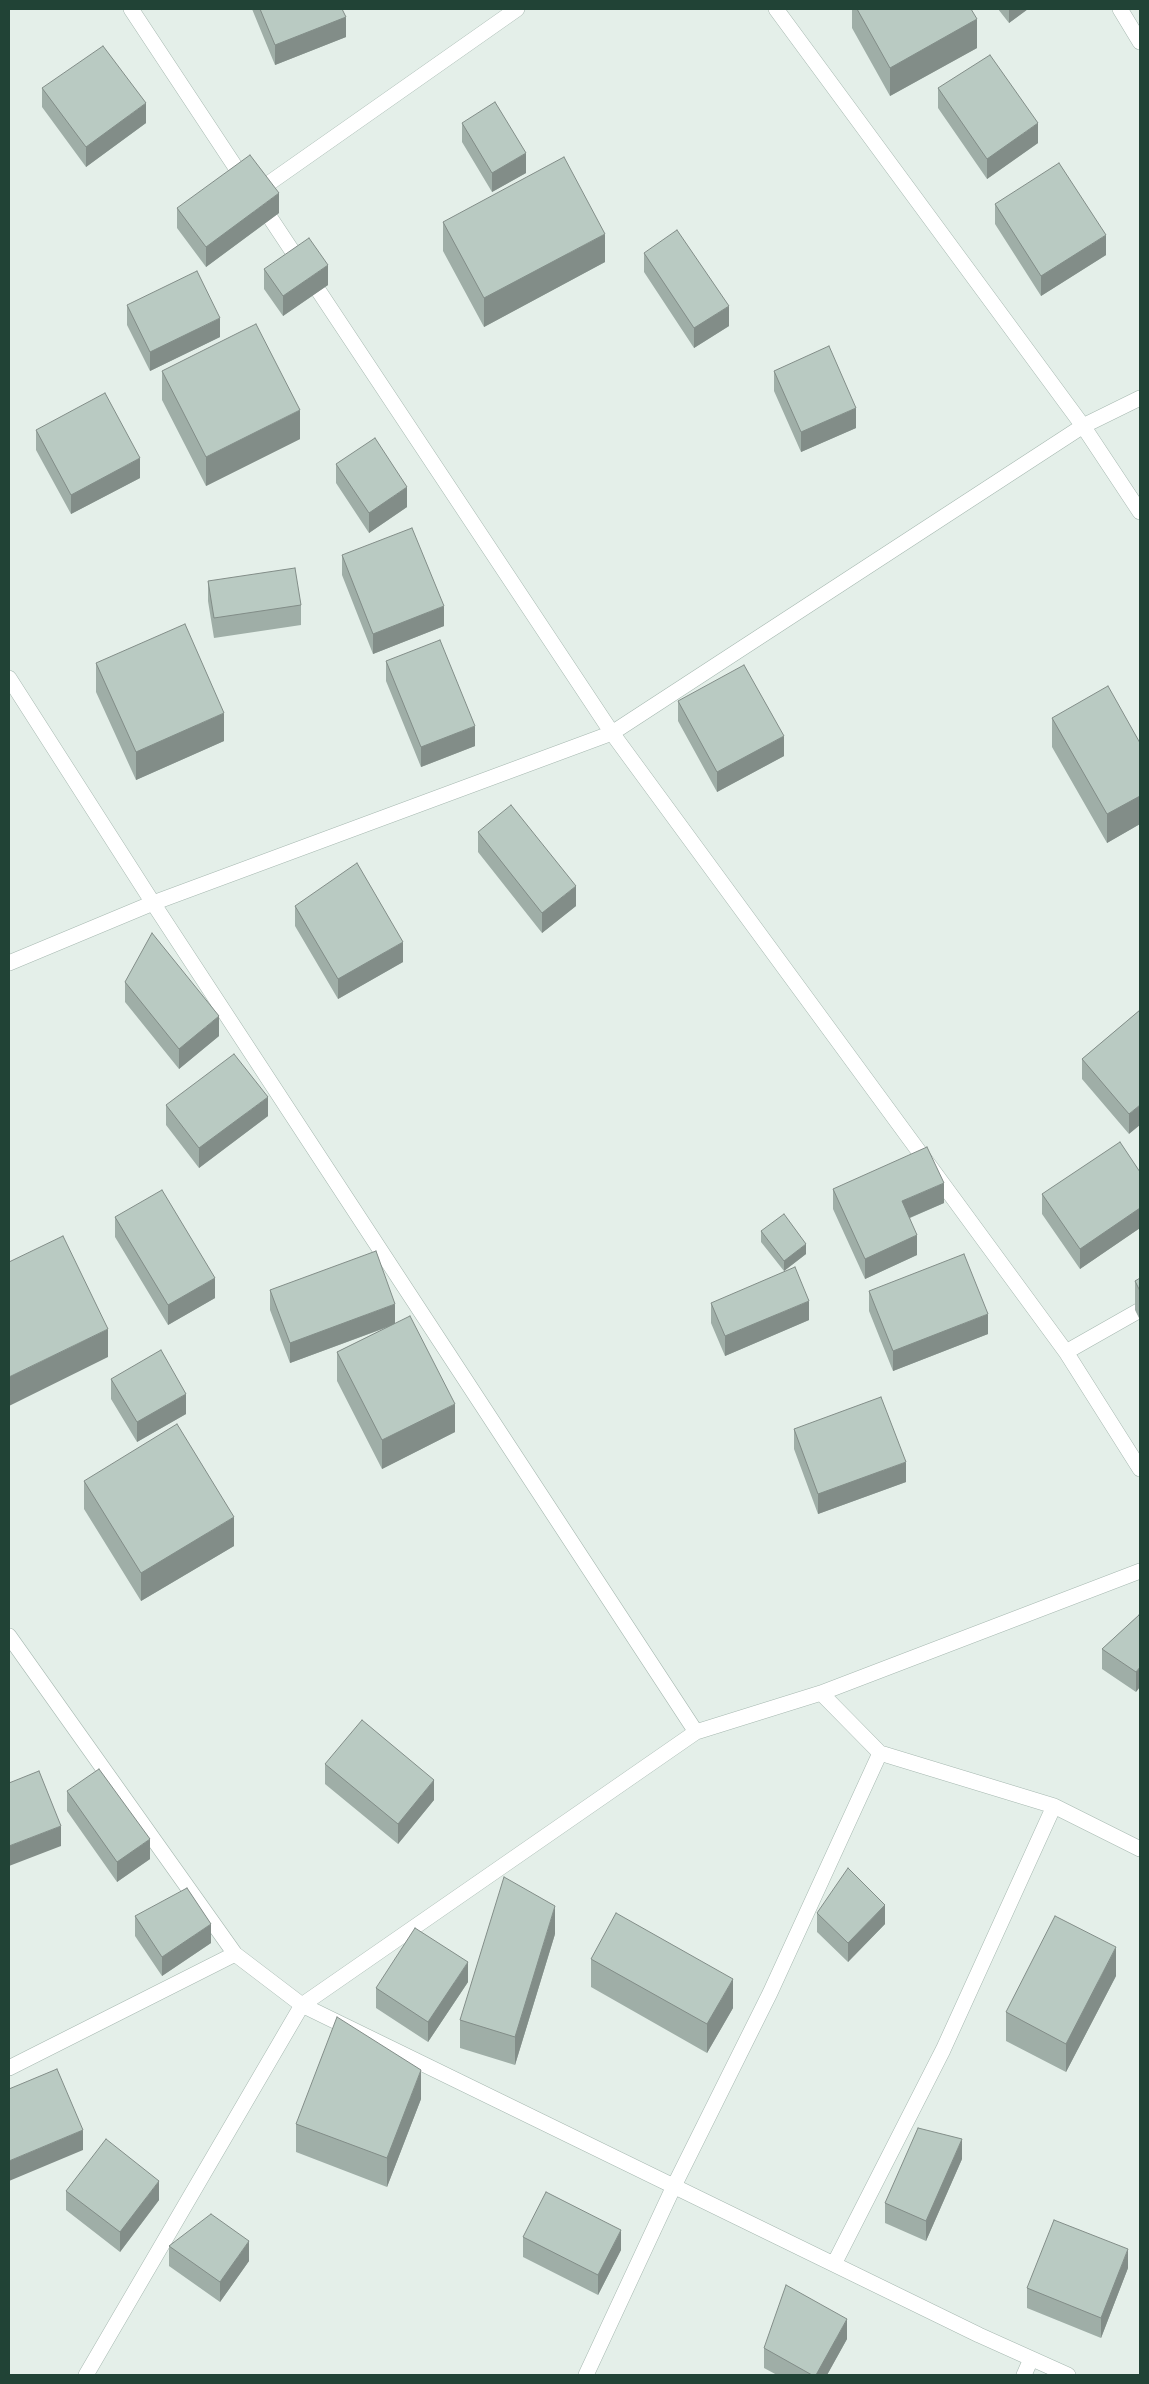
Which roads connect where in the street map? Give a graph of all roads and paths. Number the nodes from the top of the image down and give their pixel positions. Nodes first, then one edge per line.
1 (131, 9) edge
2 (517, 9) edge
3 (776, 9) edge
4 (1120, 9) edge
5 (1140, 42) edge
6 (254, 194) junction
7 (1140, 398) edge
8 (1083, 426) junction
9 (1140, 512) edge
10 (9, 678) edge
11 (612, 733) junction
12 (153, 902) junction
13 (9, 963) edge
14 (1140, 1310) edge
15 (1066, 1352) junction
16 (1140, 1469) edge
17 (1140, 1571) edge
18 (9, 1636) edge
19 (821, 1693) junction
20 (696, 1732) junction
21 (880, 1753) junction
22 (1054, 1806) junction
23 (1140, 1849) edge
24 (235, 1954) junction
25 (302, 2006) junction
26 (9, 2068) edge
27 (674, 2186) junction
28 (834, 2264) junction
29 (1031, 2359) junction
30 (86, 2375) edge
31 (586, 2375) edge
32 (1024, 2375) edge
33 (1068, 2375) edge

1 - 6 street
2 - 6 street
3 - 8 street
4 - 5 street
6 - 11 street
7 - 8 street
8 - 9 street
8 - 11 street
10 - 12 street
11 - 12 street
11 - 15 street
12 - 13 street
12 - 20 street
14 - 15 street
15 - 16 street
17 - 19 street
18 - 24 street
19 - 20 street
19 - 21 street
20 - 25 street
21 - 22 street
21 - 27 street
22 - 23 street
22 - 28 street
24 - 25 street
24 - 26 street
25 - 27 street
25 - 30 street
27 - 28 street
27 - 31 street
28 - 29 street
29 - 32 street
29 - 33 street

